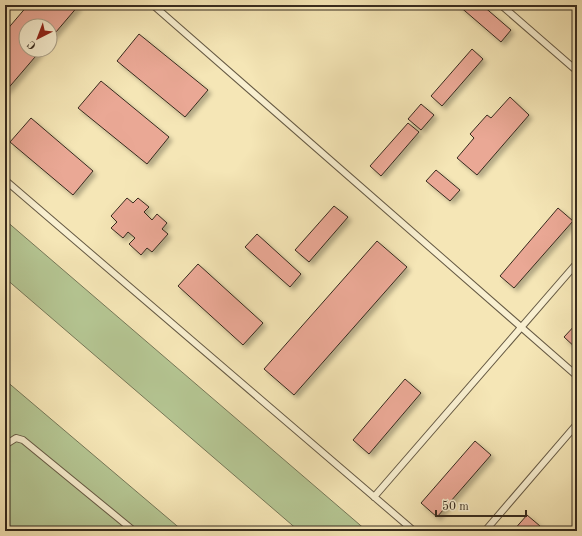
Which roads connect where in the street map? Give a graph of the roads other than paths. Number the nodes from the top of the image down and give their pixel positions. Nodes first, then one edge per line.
1 (153, 5) edge
2 (501, 5) edge
3 (577, 71) edge
4 (5, 180) edge
5 (577, 263) edge
6 (522, 328) junction
7 (577, 376) edge
8 (577, 424) edge
9 (5, 445) edge
10 (374, 497) junction
11 (134, 531) edge
12 (414, 531) edge
13 (485, 531) edge

1 - 6 lane
2 - 3 lane
4 - 10 lane
5 - 6 lane
6 - 7 lane
6 - 10 lane
8 - 13 lane
9 - 11 lane
10 - 12 lane

